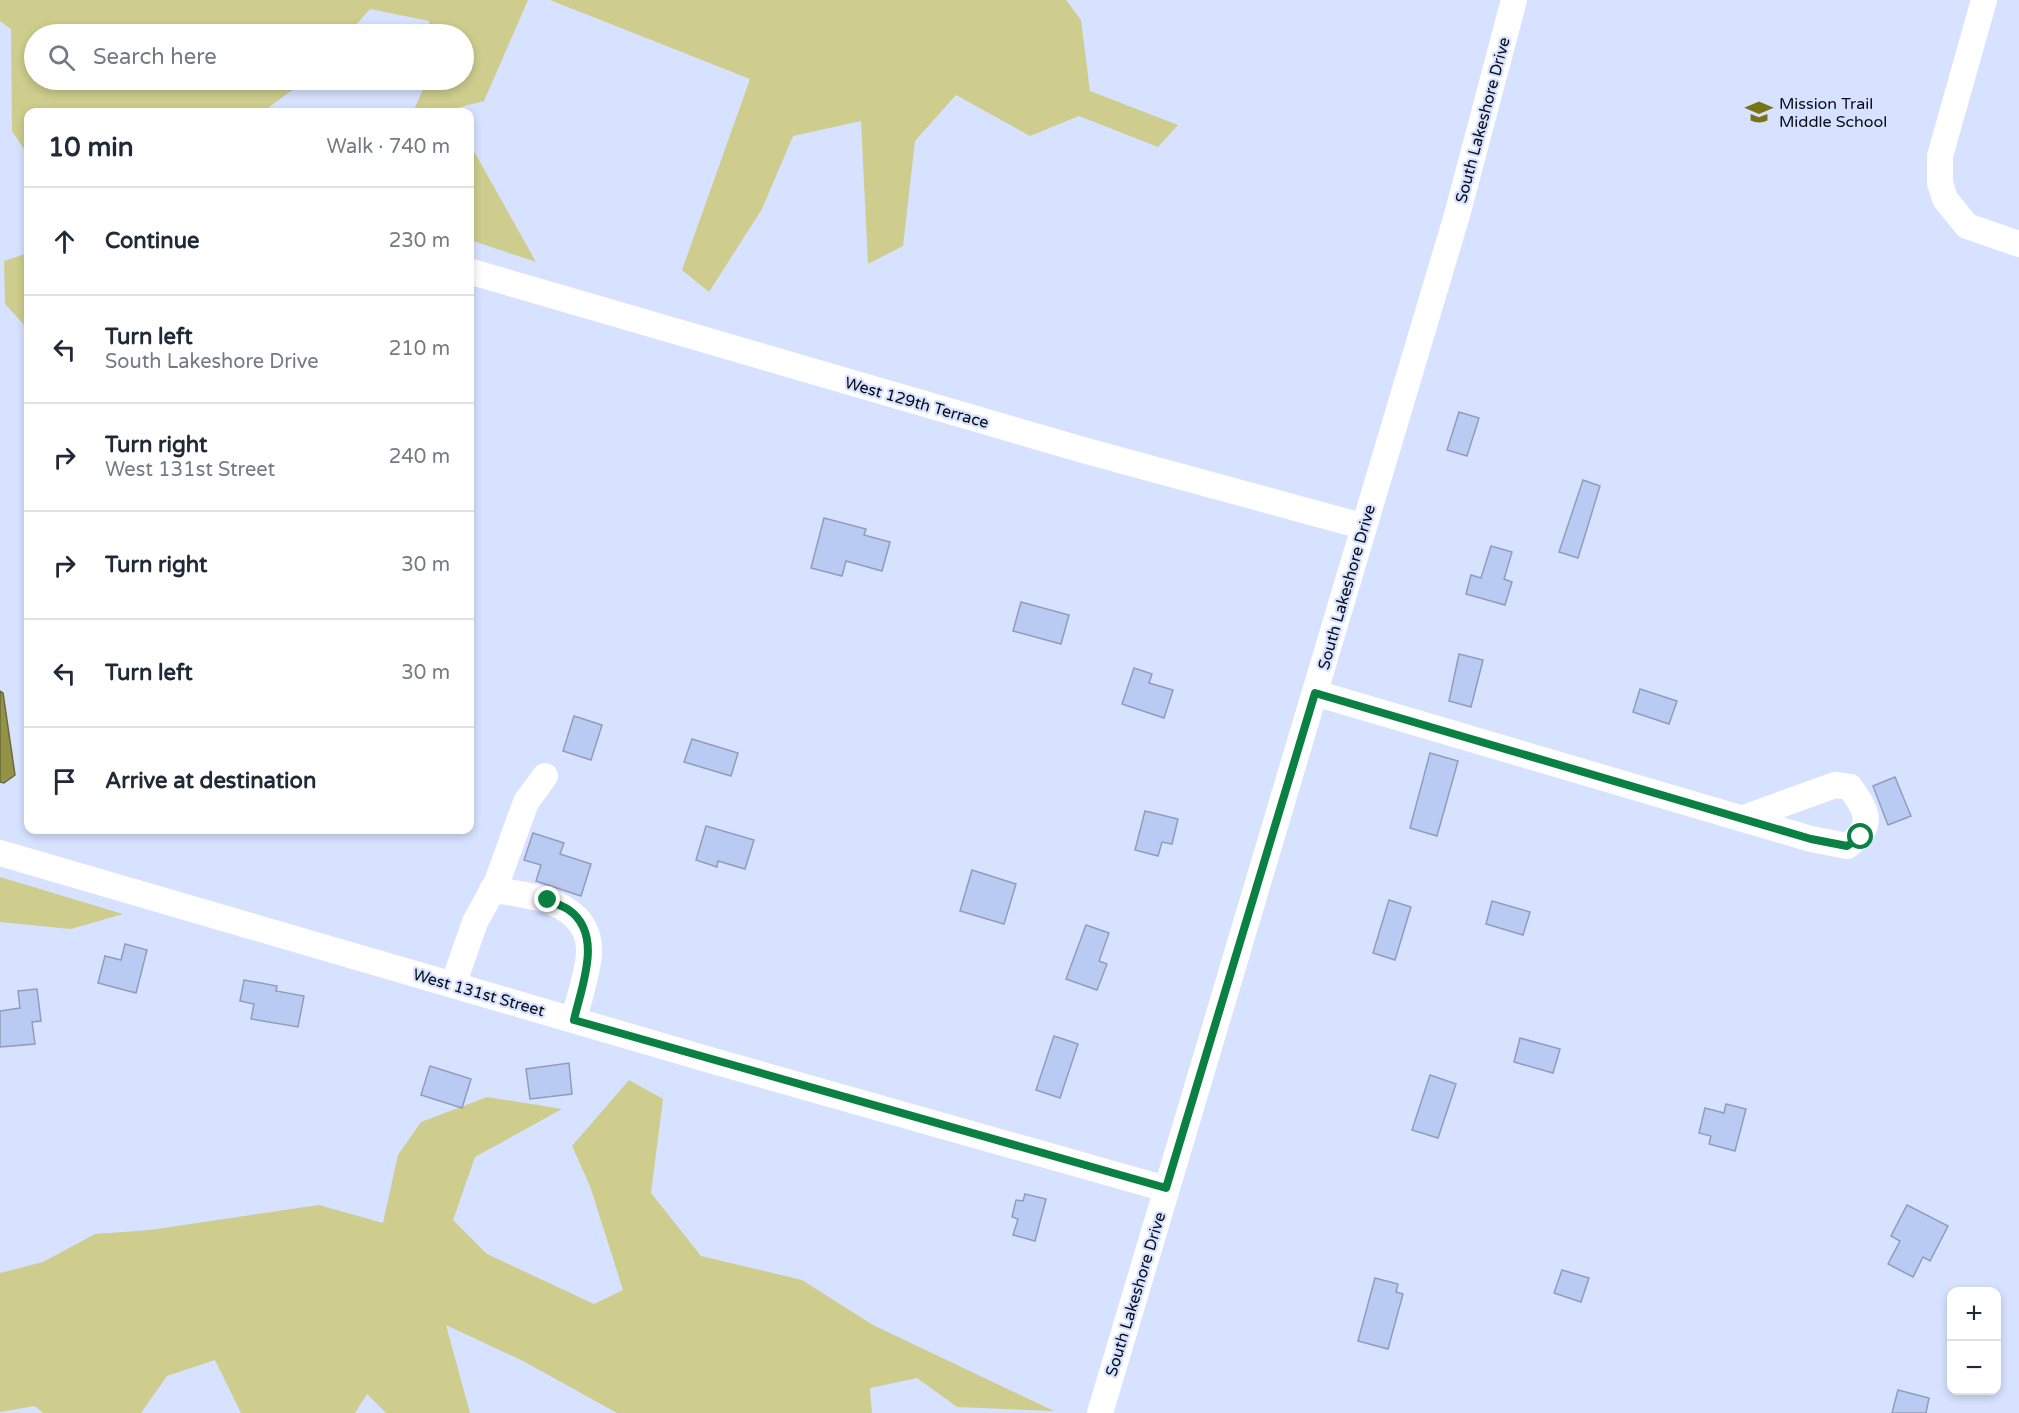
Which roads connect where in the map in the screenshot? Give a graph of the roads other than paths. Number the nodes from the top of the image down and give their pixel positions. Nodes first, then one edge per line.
1 (1514, 0) edge
2 (1984, 0) edge
3 (2019, 244) edge
4 (474, 273) edge
5 (1362, 526) junction
6 (1315, 693) junction
7 (545, 776) dead end
8 (1744, 818) dead end
9 (0, 853) edge
10 (492, 891) junction
11 (453, 985) junction
12 (574, 1020) junction
13 (1166, 1188) junction
14 (1100, 1413) edge

1 - 5 street, South Lakeshore Drive
2 - 3 street
4 - 5 street, West 129th Terrace
5 - 6 street, South Lakeshore Drive
6 - 8 street
6 - 13 street, South Lakeshore Drive
7 - 10 street
9 - 11 street, West 131st Street
10 - 11 street
10 - 12 street
11 - 12 street, West 131st Street
12 - 13 street, West 131st Street
13 - 14 street, South Lakeshore Drive

